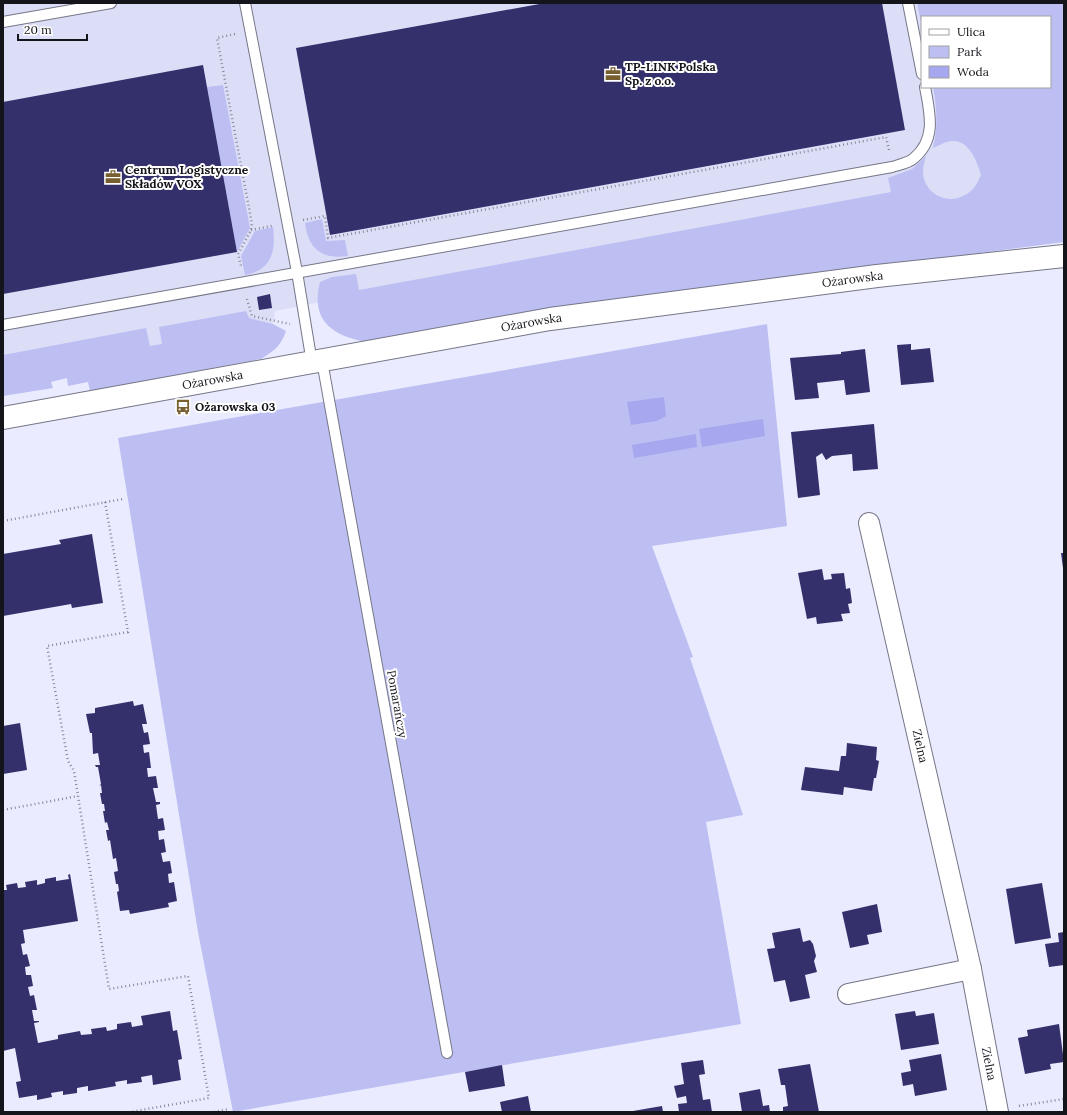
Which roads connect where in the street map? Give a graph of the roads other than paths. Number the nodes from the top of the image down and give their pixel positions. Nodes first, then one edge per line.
1 (111, 3) edge
2 (245, 3) edge
3 (908, 3) edge
4 (3, 22) edge
5 (921, 69) edge
6 (924, 88) edge
7 (1064, 256) edge
8 (297, 272) junction
9 (3, 325) edge
10 (317, 362) junction
11 (3, 418) edge
12 (869, 523) dead end
13 (971, 969) junction
14 (848, 994) dead end
15 (448, 1053) dead end
16 (998, 1111) edge

1 - 4 lane
2 - 8 lane, Pomarańczy
3 - 5 lane
6 - 8 lane
7 - 10 main road, Ożarowska
8 - 9 lane
8 - 10 lane, Pomarańczy
10 - 11 main road, Ożarowska
10 - 15 lane, Pomarańczy
12 - 13 street, Zielna
13 - 14 street
13 - 16 street, Zielna

